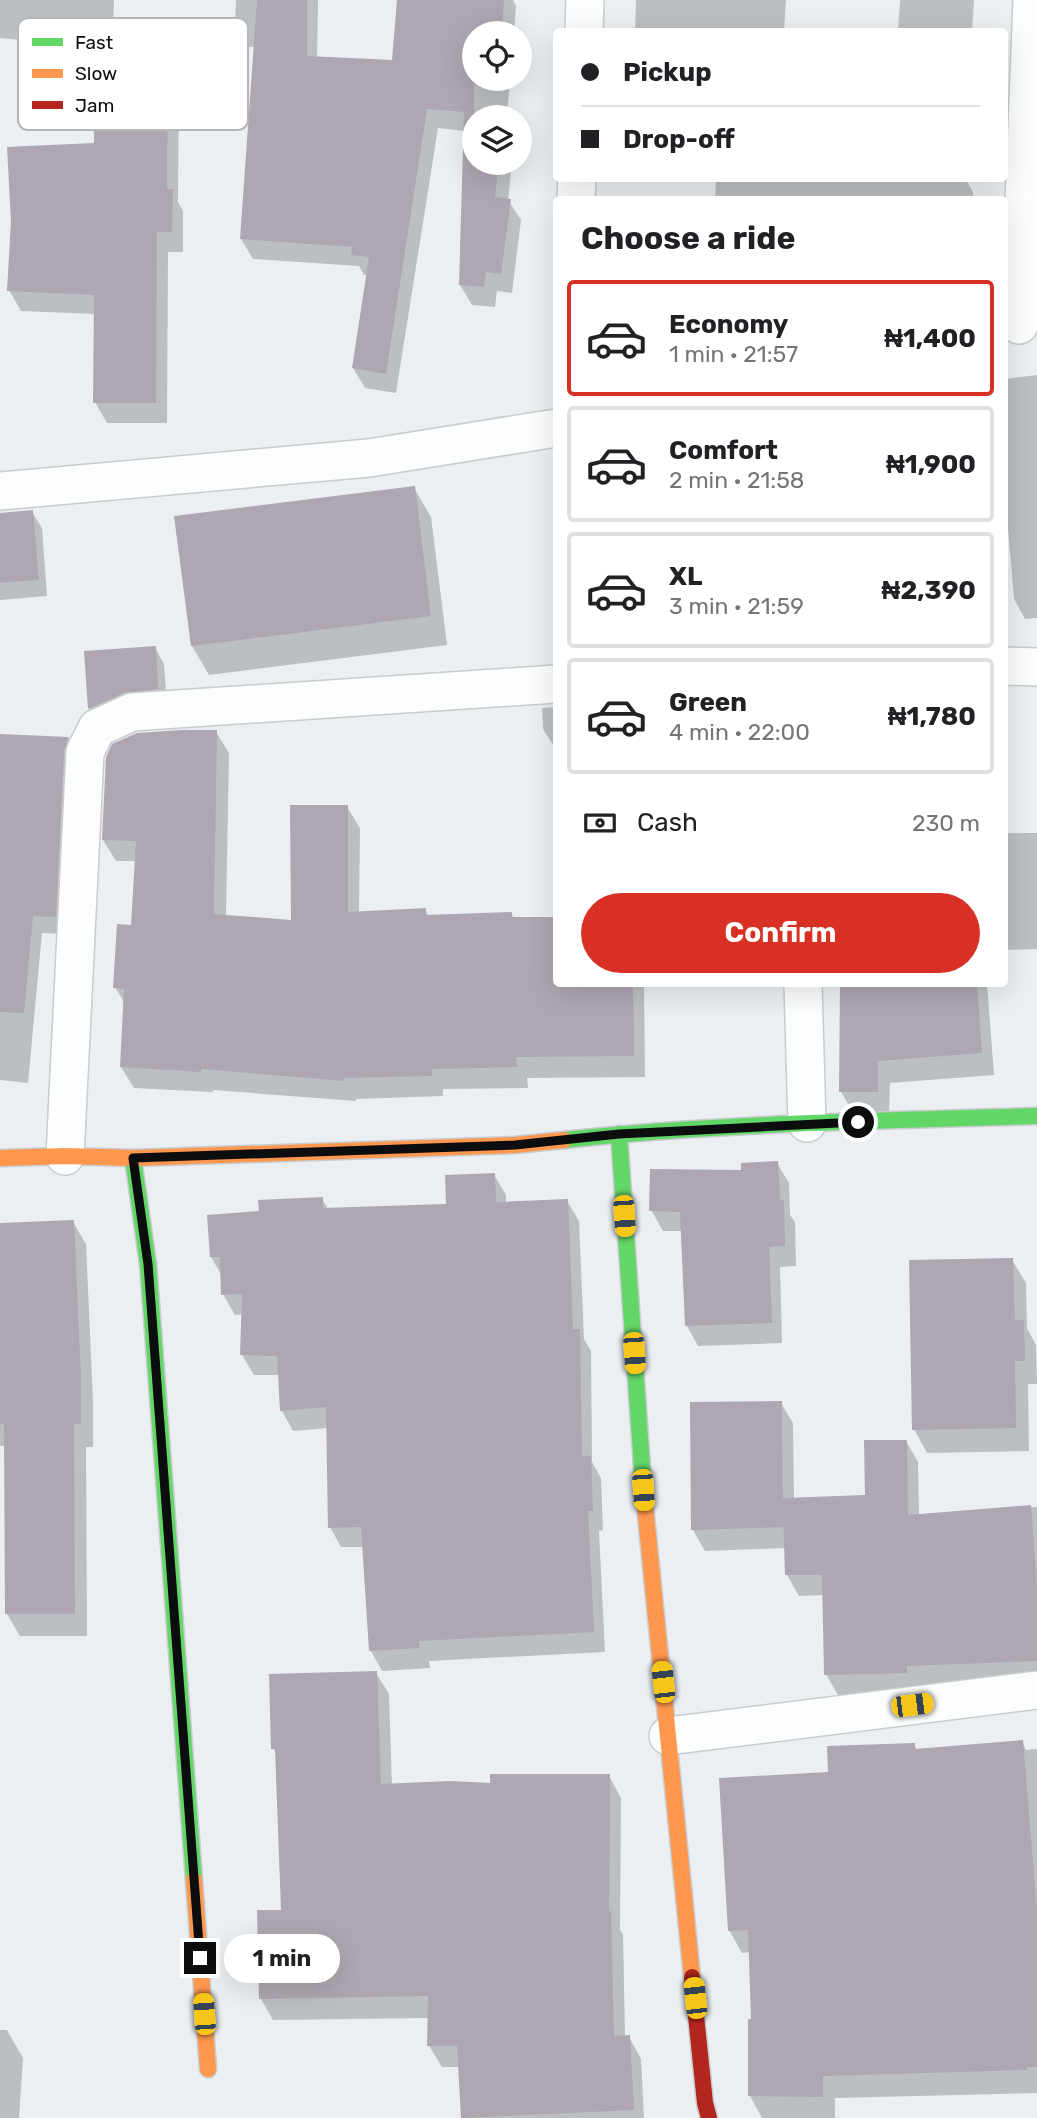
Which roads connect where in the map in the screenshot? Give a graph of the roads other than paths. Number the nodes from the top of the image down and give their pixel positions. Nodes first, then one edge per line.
1 (585, 0) edge
2 (1032, 0) edge
3 (584, 28) edge
4 (1020, 324) edge
5 (553, 428) edge
6 (0, 491) edge
7 (1008, 666) edge
8 (1037, 667) edge
9 (553, 684) edge
10 (803, 987) edge
11 (1037, 1116) edge
12 (807, 1123) junction
13 (619, 1134) junction
14 (65, 1156) junction
15 (0, 1158) edge
16 (133, 1158) junction
17 (1037, 1690) edge
18 (668, 1736) junction
19 (208, 2069) dead end
20 (709, 2118) edge

1 - 3 street
2 - 4 street
5 - 6 street
7 - 8 street
9 - 14 street
10 - 12 street
11 - 12 street
12 - 13 street
13 - 16 street
13 - 18 street
14 - 15 street
14 - 16 street
16 - 19 street
17 - 18 street
18 - 20 street

